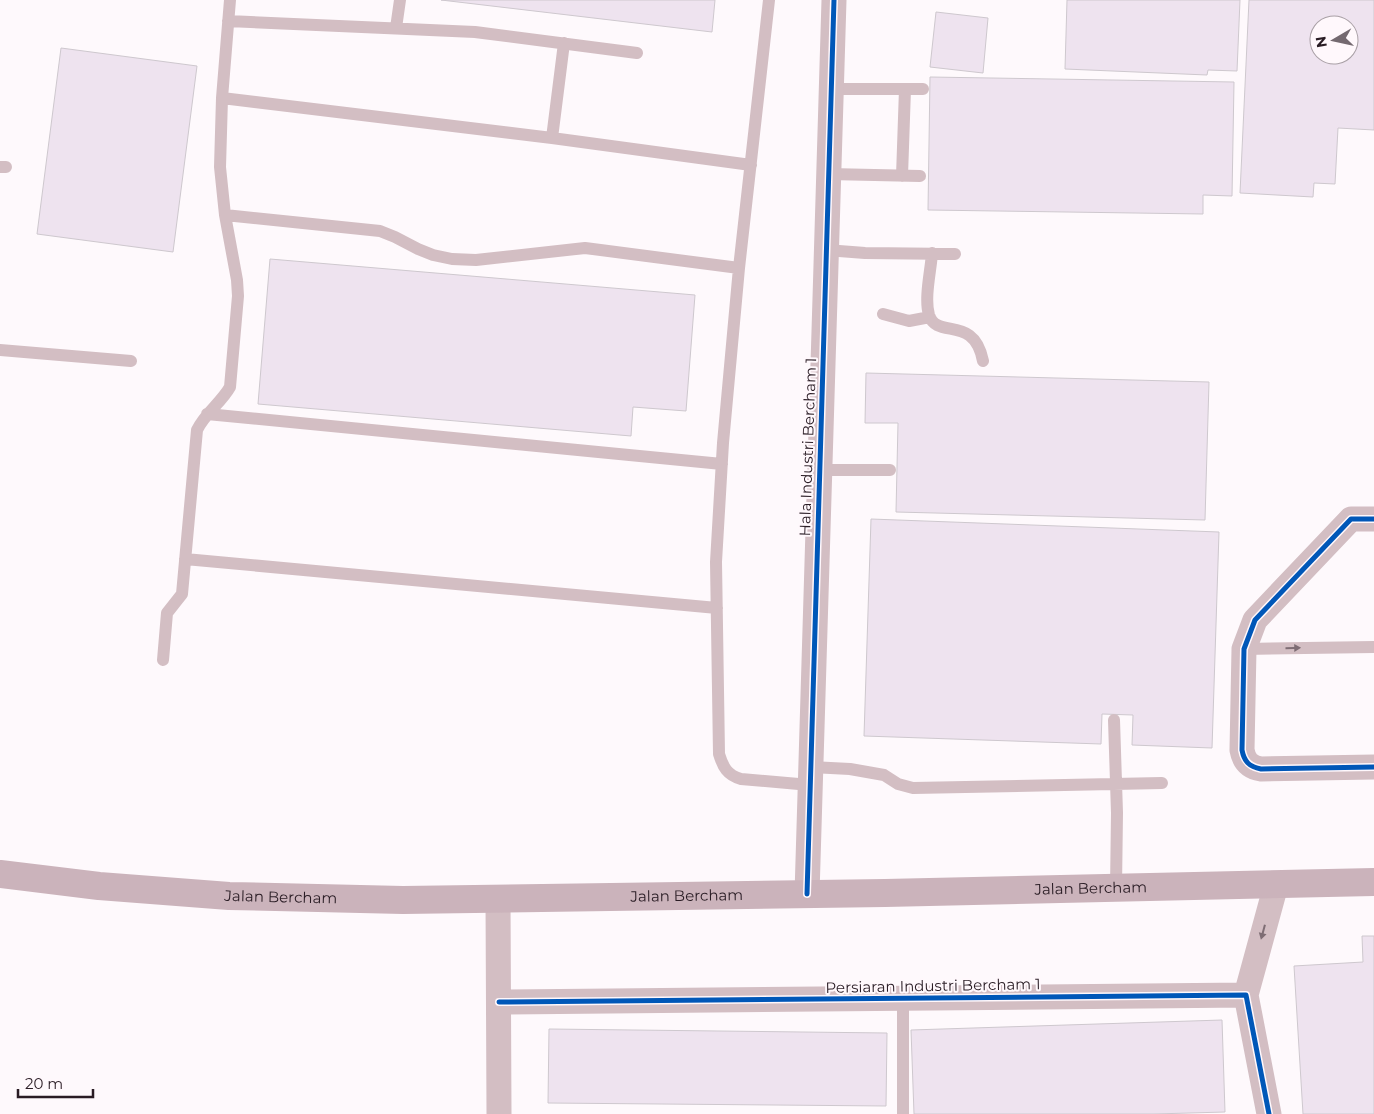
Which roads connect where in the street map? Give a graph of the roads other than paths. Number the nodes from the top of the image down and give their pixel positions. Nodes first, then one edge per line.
1 (230, 0) edge
2 (400, 0) edge
3 (769, 0) edge
4 (834, 0) edge
5 (228, 21) junction
6 (396, 28) junction
7 (564, 43) junction
8 (637, 53) dead end
9 (832, 89) junction
10 (904, 89) junction
11 (923, 89) dead end
12 (222, 98) junction
13 (552, 138) junction
14 (751, 165) junction
15 (829, 174) junction
16 (902, 176) junction
17 (920, 176) dead end
18 (225, 215) junction
19 (826, 250) junction
20 (932, 253) junction
21 (955, 254) dead end
22 (739, 268) junction
23 (883, 314) dead end
24 (930, 317) junction
25 (0, 350) edge
26 (131, 361) dead end
27 (983, 361) dead end
28 (207, 414) junction
29 (722, 464) junction
30 (820, 470) junction
31 (890, 470) dead end
32 (1374, 519) edge
33 (185, 559) junction
34 (716, 608) junction
35 (1374, 647) edge
36 (1244, 649) junction
37 (163, 660) dead end
38 (1114, 720) dead end
39 (1374, 767) edge
40 (810, 776) junction
41 (1162, 783) dead end
42 (1115, 784) junction
43 (0, 874) edge
44 (1374, 882) edge
45 (1276, 885) junction
46 (1116, 888) junction
47 (807, 894) junction
48 (498, 898) junction
49 (1246, 995) junction
50 (903, 998) junction
51 (499, 1002) junction
52 (499, 1114) edge
53 (903, 1114) edge
54 (1269, 1114) edge

1 - 5 lane
2 - 6 lane
3 - 14 lane
4 - 9 street, Hala Industri Bercham 1
5 - 6 lane
5 - 12 lane
6 - 7 lane
7 - 8 lane
7 - 13 lane
9 - 10 lane
9 - 15 street, Hala Industri Bercham 1
10 - 11 lane
10 - 16 lane
12 - 13 lane
12 - 18 lane
13 - 14 lane
14 - 22 lane
15 - 16 lane
15 - 19 street, Hala Industri Bercham 1
16 - 17 lane
18 - 22 lane
18 - 28 lane
19 - 20 lane
19 - 30 street, Hala Industri Bercham 1
20 - 21 lane
20 - 24 lane
22 - 29 lane
23 - 24 lane
24 - 27 lane
25 - 26 lane
28 - 29 lane
28 - 33 lane
29 - 34 lane
30 - 31 lane
30 - 40 street, Hala Industri Bercham 1
32 - 36 street
33 - 34 lane
33 - 37 lane
34 - 40 lane
36 -> 35 lane
36 - 39 street
38 - 42 lane
40 - 42 lane
40 - 47 street, Hala Industri Bercham 1
41 - 42 lane
42 - 46 lane
43 - 48 main road, Jalan Bercham
44 - 45 main road, Jalan Bercham
45 - 46 main road, Jalan Bercham
45 -> 49 street
46 - 47 main road, Jalan Bercham
47 - 48 main road, Jalan Bercham
48 - 51 street
49 - 50 street, Persiaran Industri Bercham 1
49 - 54 street
50 - 51 street, Persiaran Industri Bercham 1
50 - 53 lane
51 - 52 street

